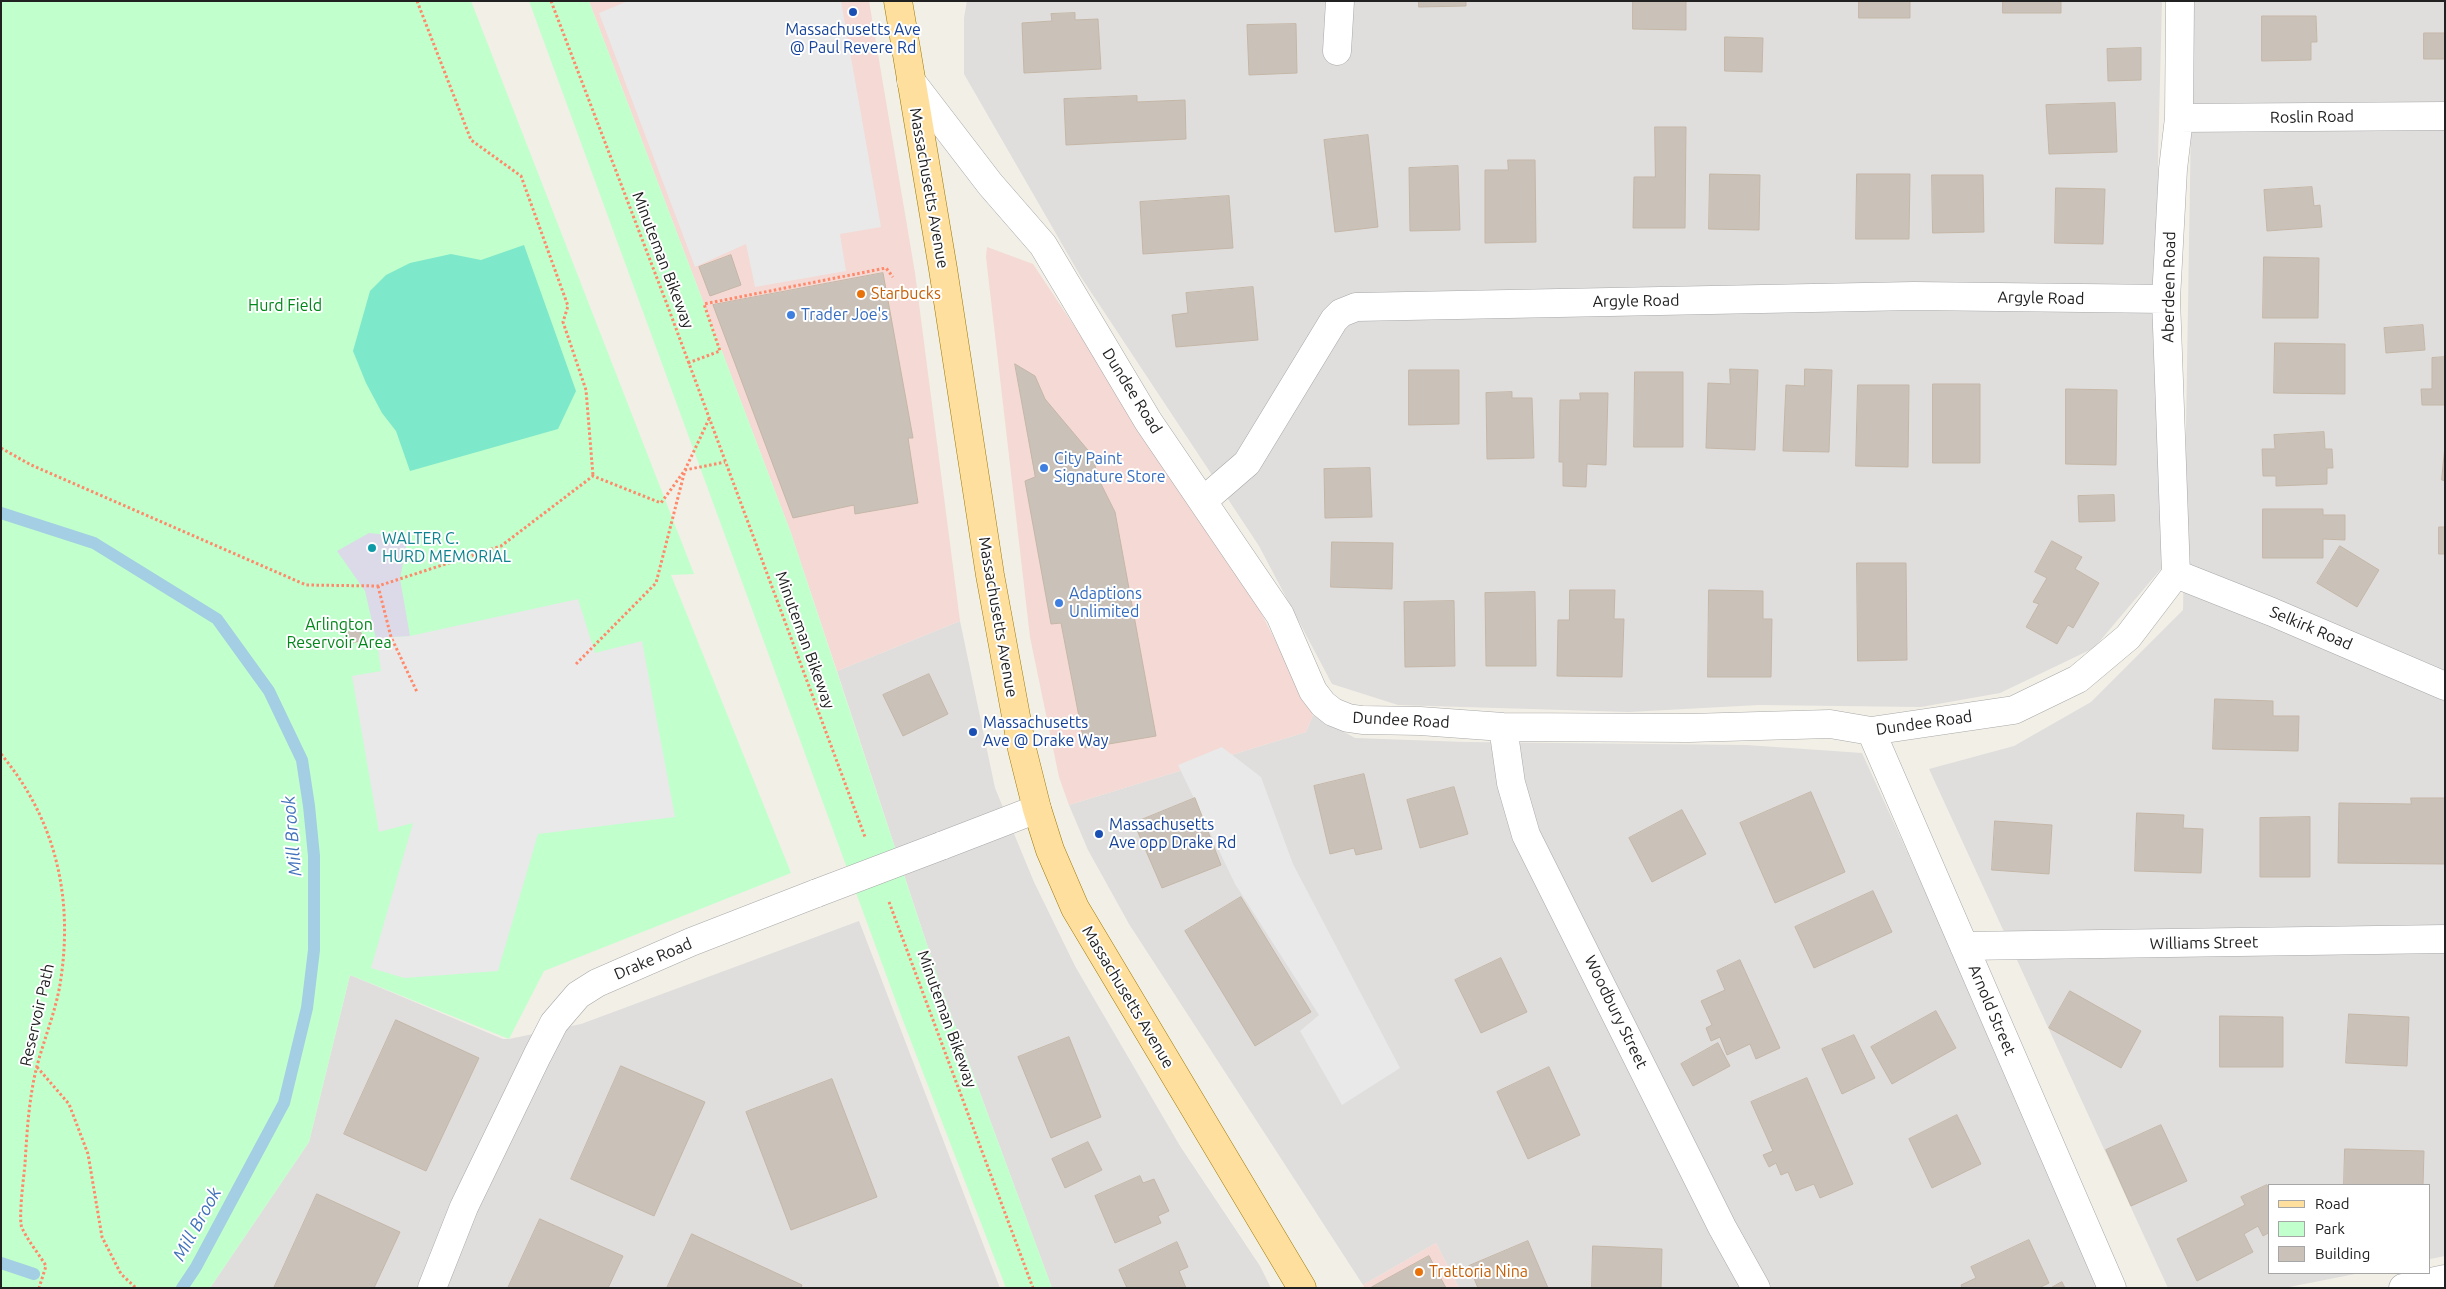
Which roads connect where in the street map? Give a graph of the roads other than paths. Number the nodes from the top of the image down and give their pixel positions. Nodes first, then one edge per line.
1 (898, 1) edge
2 (1340, 1) edge
3 (2180, 1) edge
4 (1337, 50) dead end
5 (911, 81) junction
6 (2445, 116) edge
7 (2179, 118) junction
8 (2166, 299) junction
9 (1204, 501) junction
10 (2176, 574) junction
11 (2445, 686) edge
12 (1503, 727) junction
13 (1870, 731) junction
14 (1037, 809) junction
15 (2445, 939) edge
16 (1964, 946) junction
17 (2445, 1279) edge
18 (432, 1288) edge
19 (1302, 1288) edge
20 (1756, 1288) edge
21 (2112, 1288) edge
22 (2403, 1288) edge

1 - 5 main road, Massachusetts Avenue
2 - 4 street
3 - 7 street, Aberdeen Road
5 - 9 street, Dundee Road
5 - 14 main road, Massachusetts Avenue
6 - 7 street, Roslin Road
7 - 8 street, Aberdeen Road
8 - 9 street, Argyle Road
8 - 10 street, Aberdeen Road
9 - 12 street, Dundee Road
10 - 11 street, Selkirk Road
10 - 13 street, Dundee Road
12 - 13 street, Dundee Road
12 - 20 street, Woodbury Street
13 - 16 street, Arnold Street
14 - 18 street, Drake Road, bridge
14 - 19 main road, Massachusetts Avenue
15 - 16 street, Williams Street
16 - 21 street, Arnold Street
17 - 22 street

